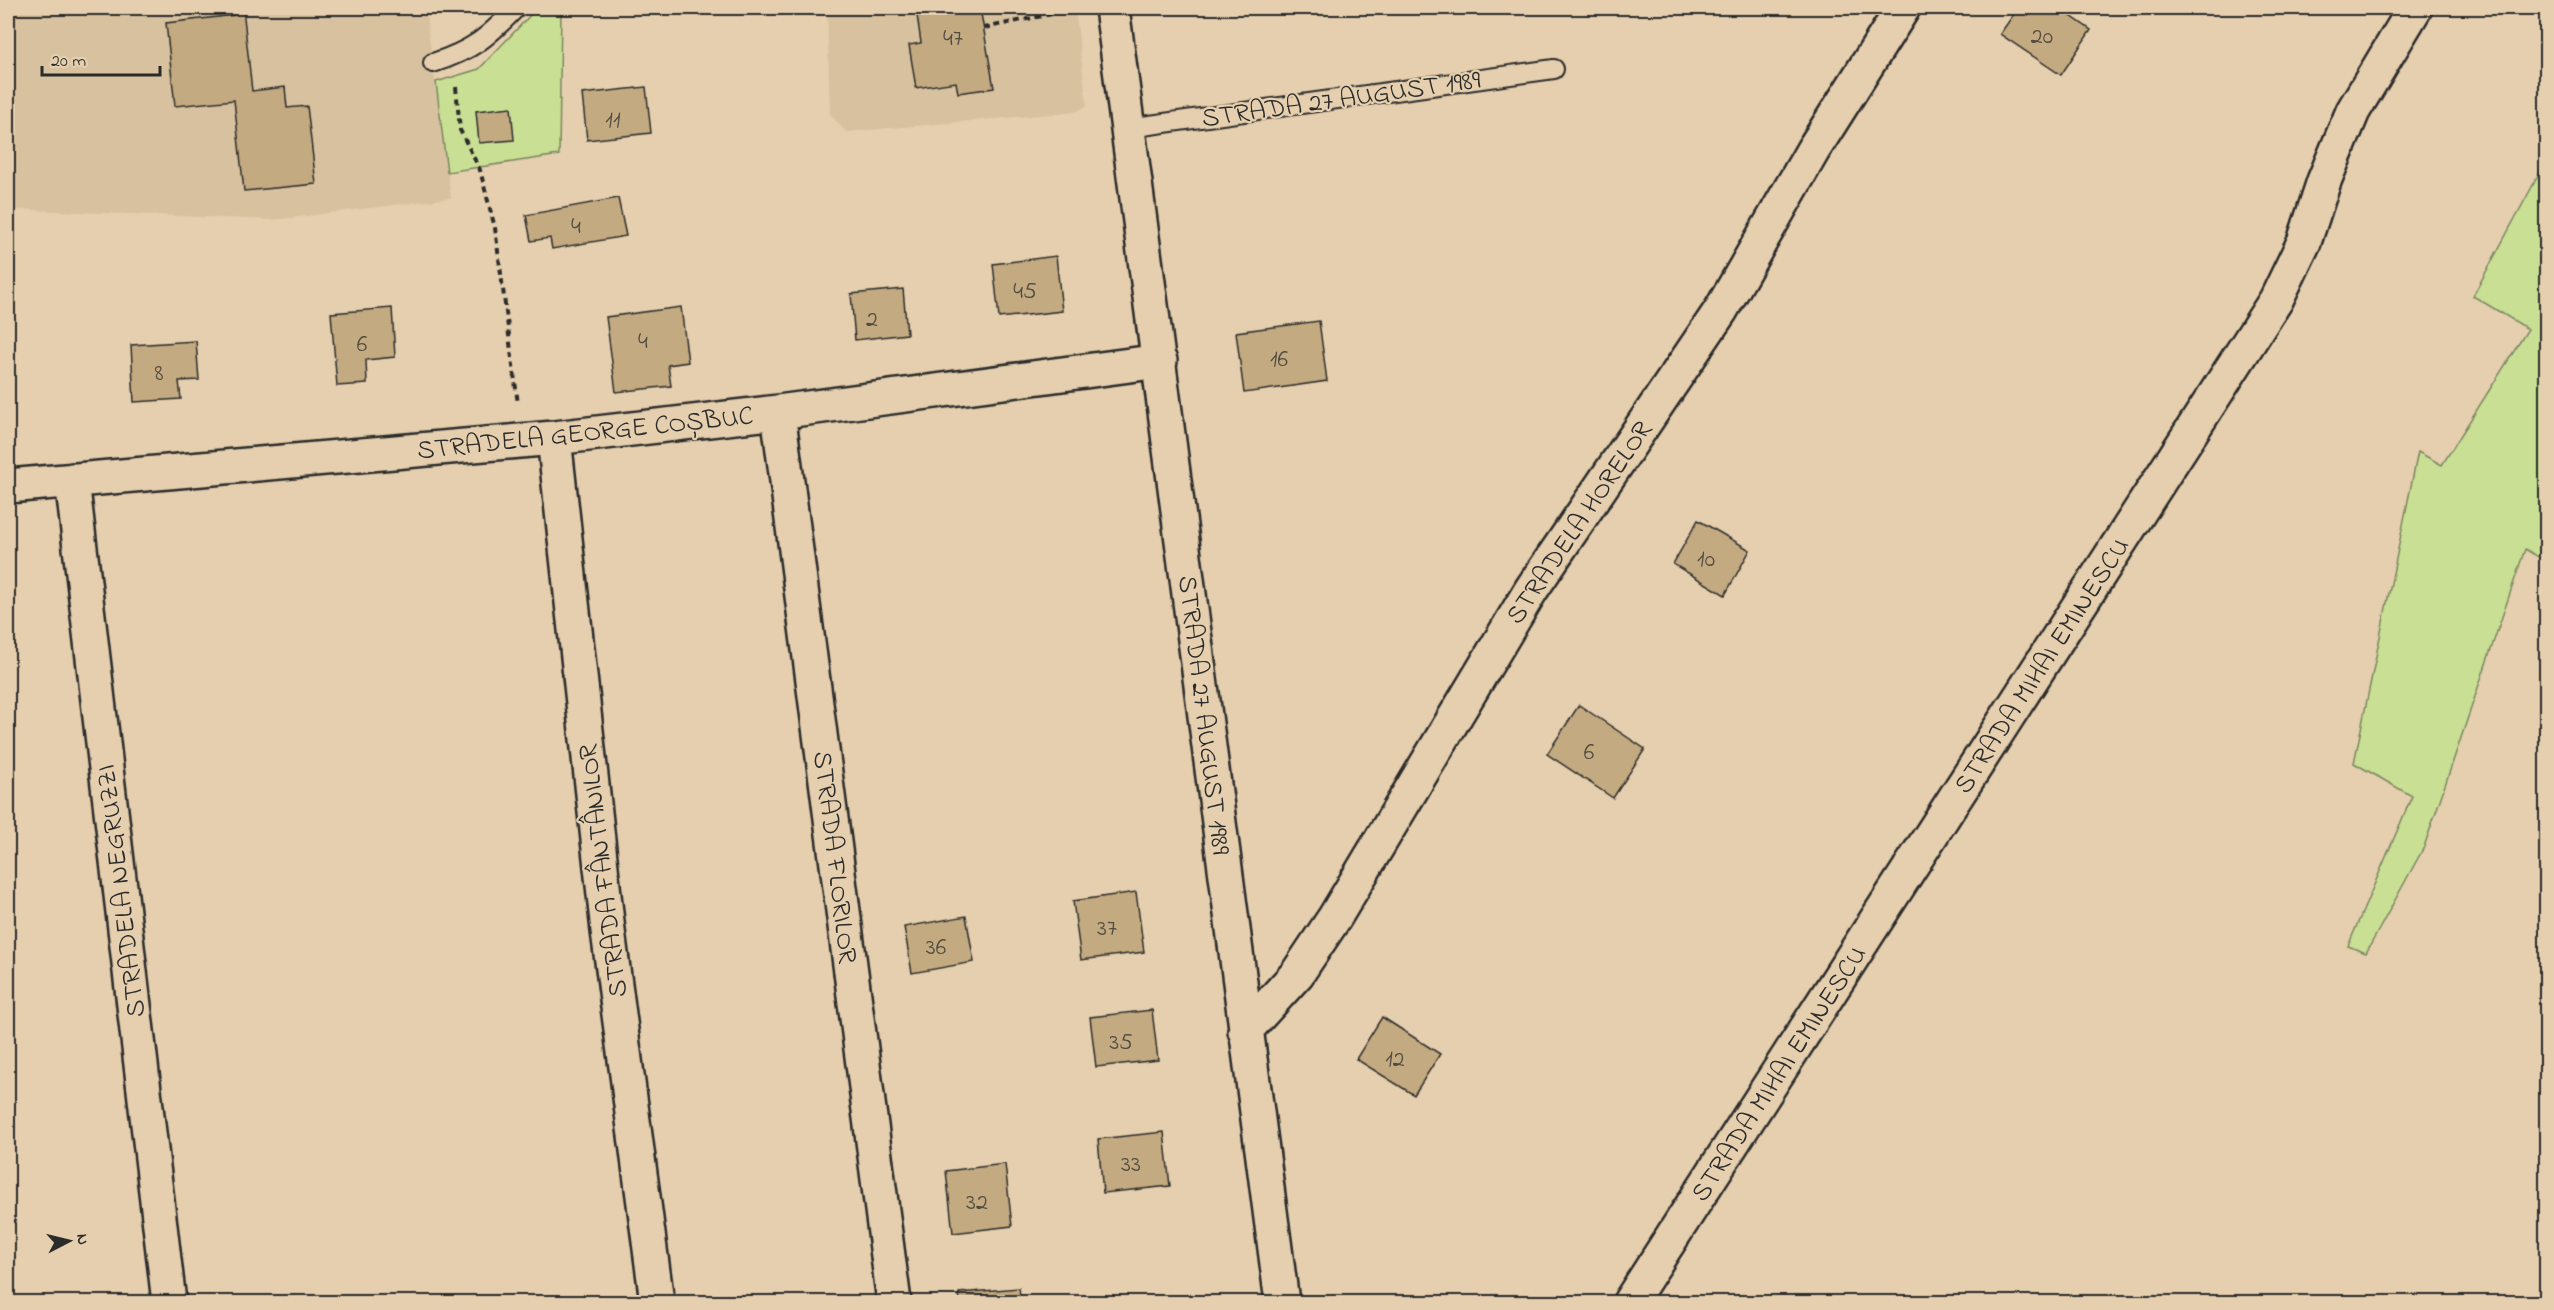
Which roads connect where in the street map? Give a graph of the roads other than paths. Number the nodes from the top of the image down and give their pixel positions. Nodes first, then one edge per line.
1 (516, 8) edge
2 (1112, 8) edge
3 (1903, 8) edge
4 (2415, 8) edge
5 (433, 63) dead end
6 (1554, 69) dead end
7 (1128, 128) junction
8 (1160, 361) junction
9 (778, 412) junction
10 (539, 439) junction
11 (72, 480) junction
12 (8, 486) edge
13 (1245, 1031) junction
14 (169, 1302) edge
15 (657, 1302) edge
16 (894, 1302) edge
17 (1282, 1302) edge
18 (1630, 1302) edge

1 - 5 lane
2 - 7 street, STRADA 27 AUGUST 1989
3 - 13 street, STRADELA HORELOR
4 - 18 street, STRADA MIHAI EMINESCU
6 - 7 lane, STRADA 27 AUGUST 1989
7 - 8 street, STRADA 27 AUGUST 1989
8 - 9 street, STRADELA GEORGE COȘBUC
8 - 13 street, STRADA 27 AUGUST 1989
9 - 10 street, STRADELA GEORGE COȘBUC
9 - 16 street, STRADA FLORILOR
10 - 11 street, STRADELA GEORGE COȘBUC
10 - 15 street, STRADA FÂNTÂNILOR
11 - 12 street, STRADELA GEORGE COȘBUC
11 - 14 street, STRADELA NEGRUZZI
13 - 17 street, STRADA 27 AUGUST 1989

